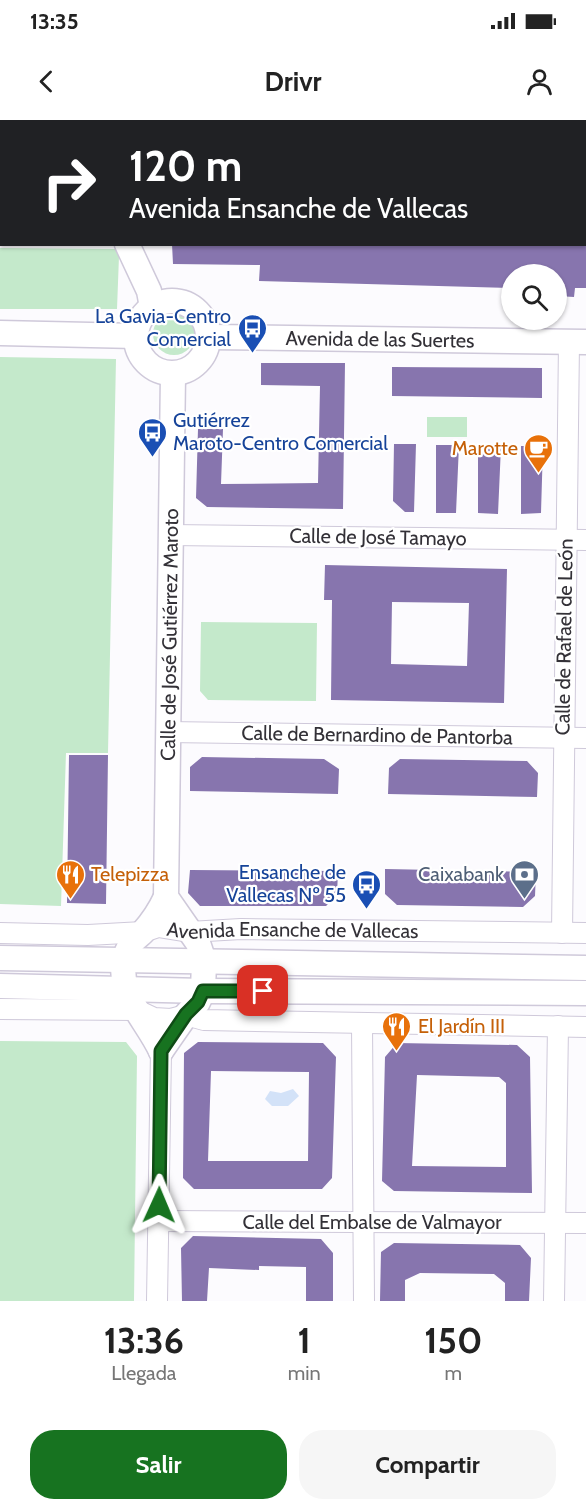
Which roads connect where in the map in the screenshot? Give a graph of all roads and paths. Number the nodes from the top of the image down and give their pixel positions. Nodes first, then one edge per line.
1 (128, 246) edge
2 (141, 246) edge
3 (160, 304) junction
4 (0, 333) edge
5 (136, 336) junction
6 (209, 337) junction
7 (577, 342) edge
8 (173, 374) junction
9 (170, 535) junction
10 (566, 540) junction
11 (586, 540) edge
12 (167, 732) junction
13 (563, 738) junction
14 (586, 738) edge
15 (166, 897) junction
16 (143, 932) junction
17 (189, 932) junction
18 (0, 933) edge
19 (562, 933) junction
20 (586, 933) edge
21 (0, 958) edge
22 (125, 960) junction
23 (204, 961) junction
24 (586, 968) edge
25 (0, 986) edge
26 (124, 990) junction
27 (203, 991) junction
28 (586, 993) edge
29 (0, 1009) edge
30 (137, 1010) junction
31 (186, 1014) junction
32 (362, 1023) junction
33 (558, 1026) junction
34 (586, 1027) edge
35 (161, 1051) junction
36 (159, 1221) junction
37 (556, 1222) junction
38 (363, 1223) junction
39 (586, 1223) edge
40 (157, 1301) edge
41 (364, 1301) edge
42 (554, 1301) edge

1 - 3 main road
2 - 3 main road
3 - 5 main road
3 - 6 main road
4 - 5 main road
5 - 8 main road
6 - 7 main road, Avenida de las Suertes
6 - 8 main road
7 - 10 street, Calle de Rafael de León
8 - 9 main road, Calle de José Gutiérrez Maroto
9 - 10 street, Calle de José Tamayo
9 - 12 main road, Calle de José Gutiérrez Maroto
10 - 11 street, Calle de José Tamayo
10 - 13 street, Calle de Rafael de León
12 - 13 street, Calle de Bernardino de Pantorba
12 - 15 main road, Calle de José Gutiérrez Maroto
13 - 14 street, Calle de Bernardino de Pantorba
13 - 19 street, Calle de Rafael de León
15 - 16 main road
15 - 17 main road
16 - 17 street, Avenida Ensanche de Vallecas
16 - 18 street, Avenida Ensanche de Vallecas
16 - 22 main road
17 - 19 street, Avenida Ensanche de Vallecas
17 - 23 main road
19 - 20 street, Avenida Ensanche de Vallecas
21 - 22 main road, Avenida Ensanche de Vallecas
22 - 23 main road, Avenida Ensanche de Vallecas
22 - 26 main road
23 - 24 main road, Avenida Ensanche de Vallecas
23 - 27 main road
25 - 26 main road
26 - 27 main road
26 - 30 main road
27 - 28 main road
27 - 31 main road
29 - 30 street
30 - 31 street
30 - 35 main road
31 - 32 street
31 - 35 main road
32 - 33 street
32 - 38 street
33 - 34 street
33 - 37 street
35 - 36 street
36 - 38 street, Calle del Embalse de Valmayor
36 - 40 street
37 - 38 street, Calle del Embalse de Valmayor
37 - 39 street, Calle del Embalse de Valmayor
37 - 42 street
38 - 41 street

